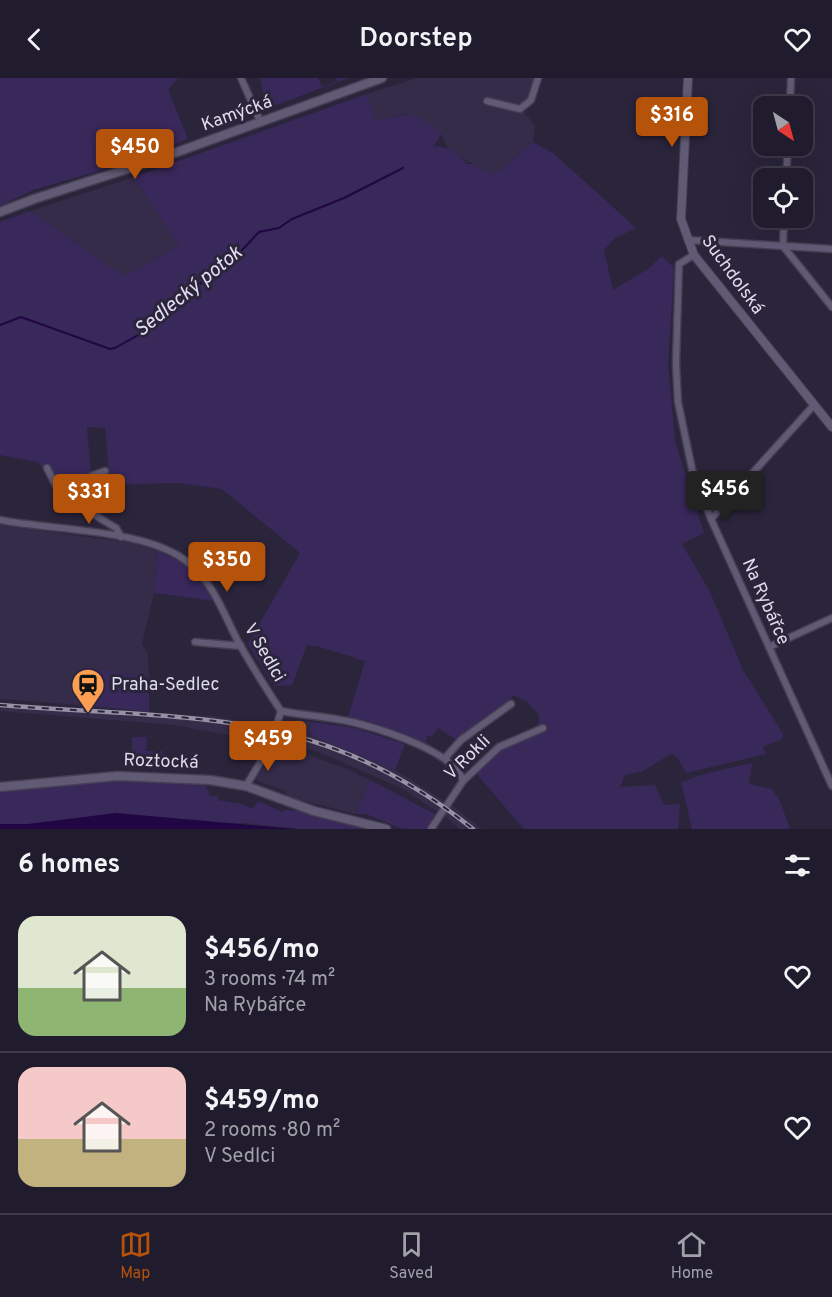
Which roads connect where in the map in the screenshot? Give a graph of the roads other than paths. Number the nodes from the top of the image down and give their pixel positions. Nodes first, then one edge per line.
1 (241, 78) edge
2 (382, 78) edge
3 (538, 78) edge
4 (688, 78) edge
5 (791, 78) edge
6 (790, 96) edge
7 (487, 101) dead end
8 (261, 123) junction
9 (0, 212) edge
10 (784, 228) edge
11 (688, 240) junction
12 (783, 246) junction
13 (832, 249) edge
14 (694, 255) junction
15 (832, 307) edge
16 (814, 405) junction
17 (832, 427) edge
18 (47, 468) dead end
19 (105, 471) dead end
20 (71, 499) junction
21 (711, 519) junction
22 (0, 520) edge
23 (121, 537) junction
24 (832, 618) edge
25 (195, 642) dead end
26 (241, 646) junction
27 (769, 647) junction
28 (511, 704) dead end
29 (281, 711) junction
30 (543, 728) dead end
31 (445, 758) junction
32 (824, 766) junction
33 (832, 767) edge
34 (462, 781) junction
35 (246, 786) junction
36 (832, 786) edge
37 (0, 787) edge
38 (386, 829) edge
39 (431, 829) edge

1 - 8 street
2 - 8 main road, Kamýcká
3 - 7 street
4 - 11 street, Suchdolská
5 - 6 street
8 - 9 main road, Kamýcká
10 - 12 street
11 - 12 street
11 - 14 street, Suchdolská
12 - 13 street
12 - 15 street
14 - 16 street, Suchdolská
14 - 21 street, Na Rybářce
16 - 17 street, Suchdolská
16 - 21 street
18 - 20 street
19 - 20 street
20 - 23 street
21 - 27 street, Na Rybářce
22 - 23 street, V Sedlci
23 - 26 street, V Sedlci
24 - 27 street
25 - 26 street
26 - 29 street, V Sedlci
27 - 32 street, Na Rybářce
28 - 31 street
29 - 31 street, V Sedlci
29 - 35 street, V Sedlci
30 - 34 street, V Rokli
31 - 34 street
32 - 33 street
32 - 36 street, Na Rybářce
34 - 39 street, V Rokli
35 - 37 main road, Roztocká
35 - 38 main road, Roztocká

